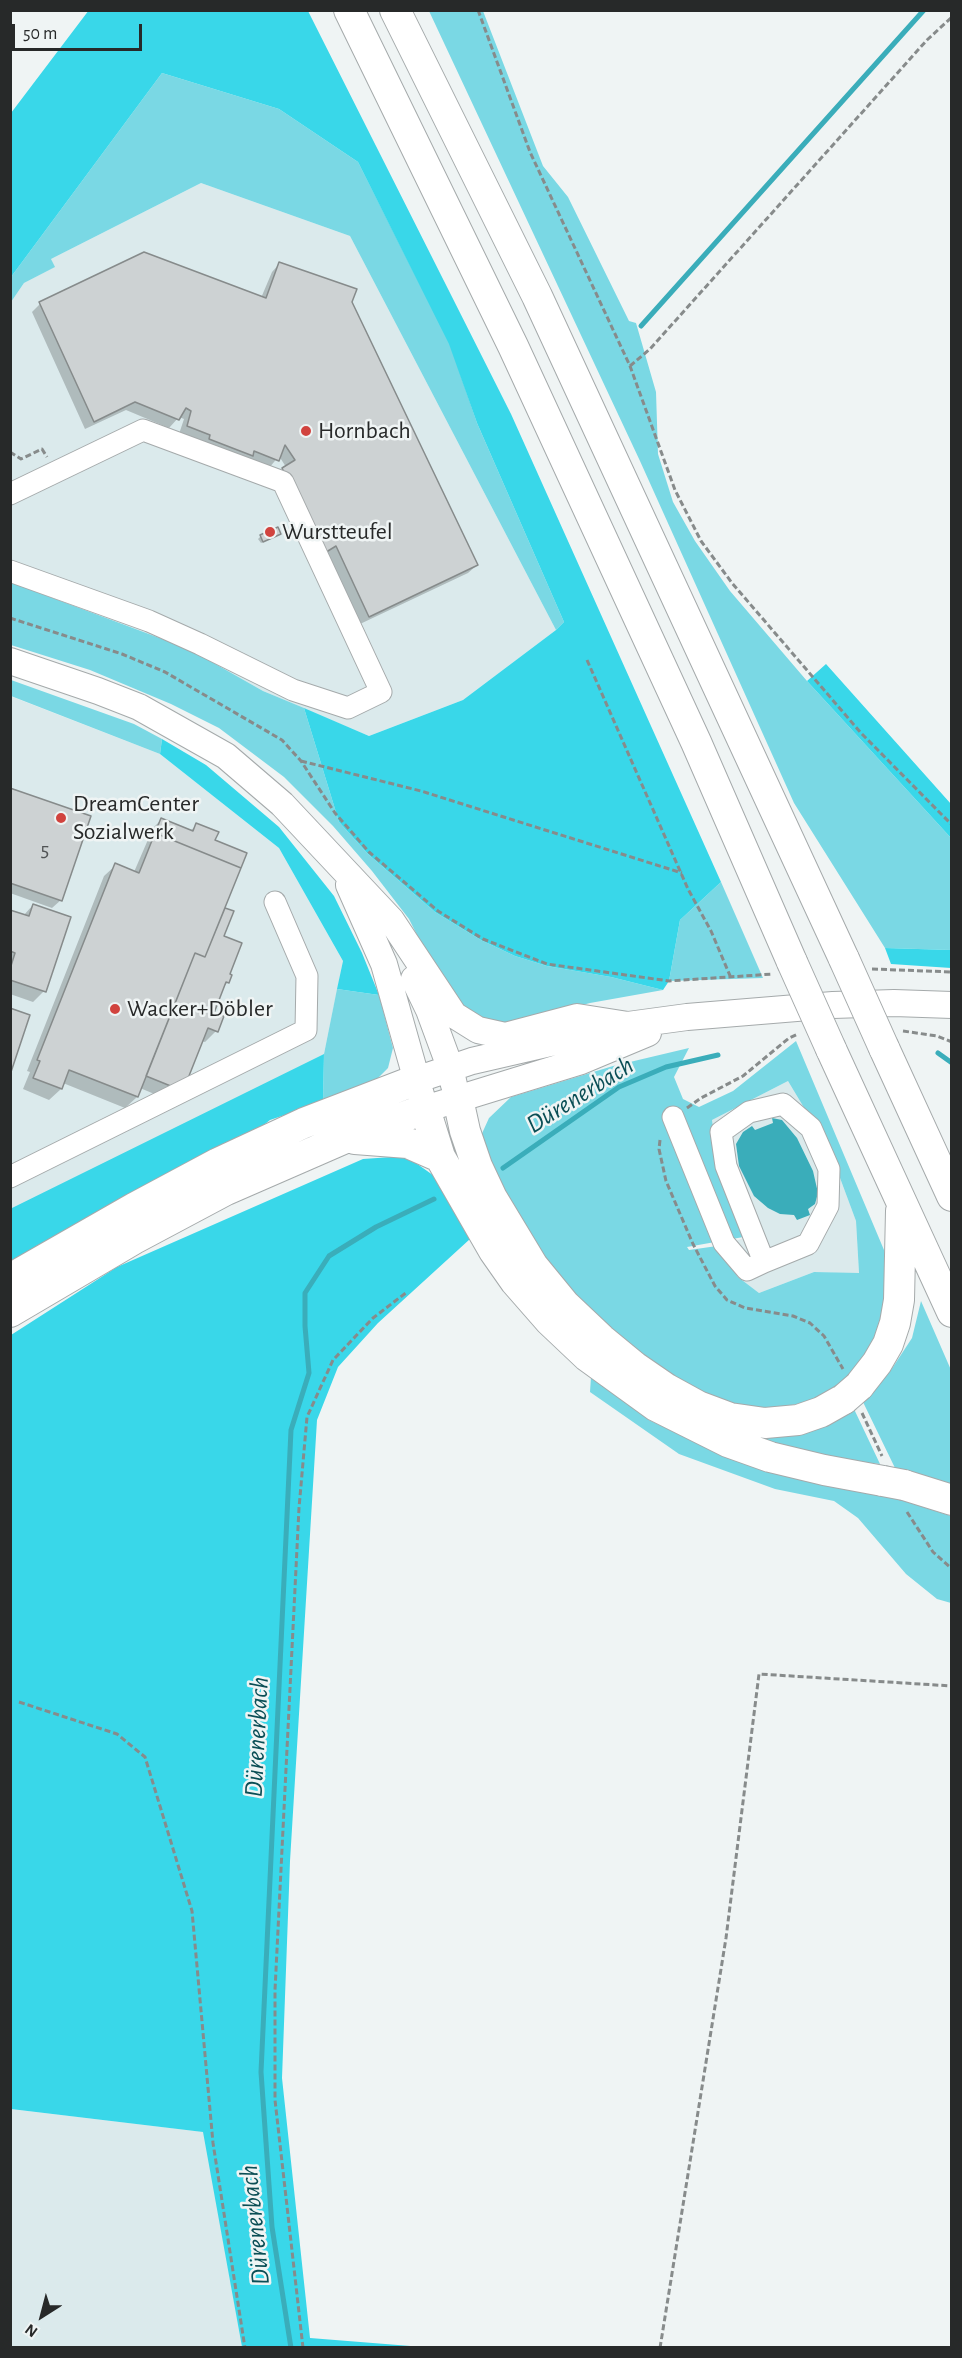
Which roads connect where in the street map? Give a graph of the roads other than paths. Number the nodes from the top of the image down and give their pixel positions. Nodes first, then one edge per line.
1 (349, 10) edge
2 (395, 10) edge
3 (10, 494) edge
4 (10, 570) edge
5 (10, 661) edge
6 (341, 867) junction
7 (359, 888) junction
8 (275, 902) dead end
9 (951, 1005) edge
10 (687, 1017) junction
11 (628, 1025) junction
12 (450, 1067) junction
13 (416, 1080) junction
14 (458, 1100) junction
15 (425, 1109) junction
16 (673, 1117) dead end
17 (343, 1139) junction
18 (440, 1157) junction
19 (10, 1177) edge
20 (951, 1196) edge
21 (901, 1202) junction
22 (764, 1262) junction
23 (10, 1279) edge
24 (10, 1312) edge
25 (951, 1312) edge
26 (951, 1500) edge

1 - 21 highway, bridge
2 - 20 highway, bridge
3 - 4 lane
5 - 6 main road
6 - 7 main road
6 - 13 main road
7 - 11 main road
7 - 12 main road
8 - 19 lane
9 - 10 main road
10 - 11 main road
10 - 14 main road
11 - 12 main road
12 - 13 main road
12 - 14 main road
13 - 15 main road
13 - 23 highway
14 - 15 main road
14 - 21 highway
15 - 17 highway
15 - 18 highway
16 - 22 lane
17 - 18 highway
17 - 24 highway
18 - 26 highway
21 - 25 highway
22 - 22 lane

